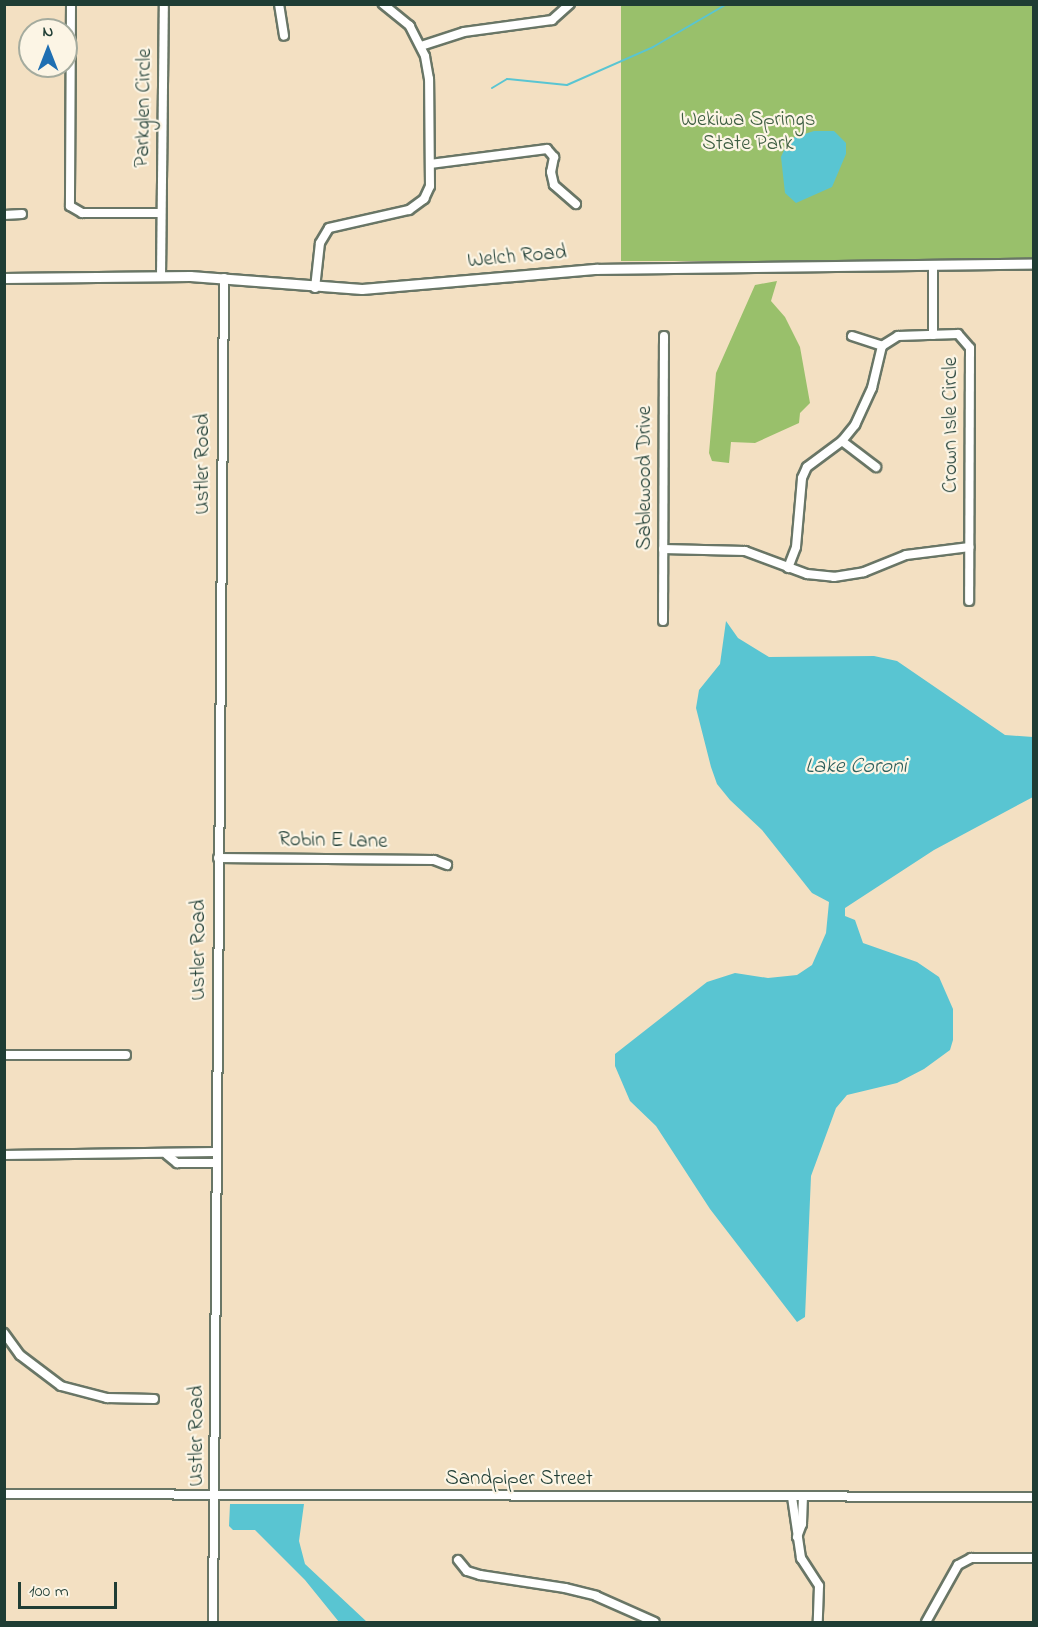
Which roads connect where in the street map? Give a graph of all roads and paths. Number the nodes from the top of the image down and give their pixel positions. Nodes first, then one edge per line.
1 (71, 4) edge
2 (164, 4) edge
3 (279, 4) edge
4 (383, 4) edge
5 (570, 4) edge
6 (284, 36) dead end
7 (421, 46) junction
8 (430, 164) junction
9 (576, 204) dead end
10 (161, 213) junction
11 (22, 214) dead end
12 (4, 215) edge
13 (1034, 264) edge
14 (933, 265) junction
15 (160, 277) junction
16 (4, 278) edge
17 (224, 278) junction
18 (315, 288) junction
19 (933, 335) junction
20 (664, 336) dead end
21 (852, 336) dead end
22 (882, 346) junction
23 (842, 441) junction
24 (876, 467) dead end
25 (969, 547) junction
26 (663, 549) junction
27 (788, 568) junction
28 (969, 602) dead end
29 (663, 621) dead end
30 (218, 858) junction
31 (447, 866) dead end
32 (4, 1055) edge
33 (126, 1055) dead end
34 (190, 1151) junction
35 (216, 1152) junction
36 (4, 1155) edge
37 (167, 1155) junction
38 (190, 1163) junction
39 (216, 1163) junction
40 (4, 1333) edge
41 (154, 1399) dead end
42 (4, 1494) edge
43 (214, 1497) junction
44 (792, 1497) junction
45 (804, 1497) junction
46 (1034, 1497) edge
47 (797, 1537) junction
48 (1034, 1558) edge
49 (458, 1560) dead end
50 (213, 1623) edge
51 (655, 1623) edge
52 (818, 1623) edge
53 (927, 1623) edge

1 - 10 street
2 - 10 street, Parkglen Circle
3 - 6 street
4 - 7 street
5 - 7 street
7 - 8 street
8 - 9 street
8 - 18 street
10 - 15 street, Parkglen Circle
11 - 12 street
13 - 14 main road, Welch Road
14 - 18 main road, Welch Road
14 - 19 street, Crown Isle Circle
15 - 16 main road, Welch Road
15 - 17 main road, Welch Road
17 - 18 main road, Welch Road
17 - 30 street, Ustler Road
19 - 22 street, Crown Isle Circle
19 - 25 street, Crown Isle Circle
20 - 26 street, Sablewood Drive
21 - 22 street
22 - 23 street
23 - 24 street
23 - 27 street
25 - 27 street
25 - 28 street, Crown Isle Circle
26 - 27 street
26 - 29 street, Sablewood Drive
30 - 31 street, Robin E Lane
30 - 35 street, Ustler Road
32 - 33 street
34 - 35 street
34 - 37 street
34 - 38 street
35 - 39 street, Ustler Road
36 - 37 street
37 - 38 street
38 - 39 street
39 - 43 street, Ustler Road
40 - 41 street
42 - 43 street, Sandpiper Street
43 - 44 street, Sandpiper Street
43 - 50 street, Ustler Road
44 - 45 street, Sandpiper Street
44 - 47 street
45 - 46 street, Sandpiper Street
45 - 47 street
47 - 52 street
48 - 53 street
49 - 51 street

